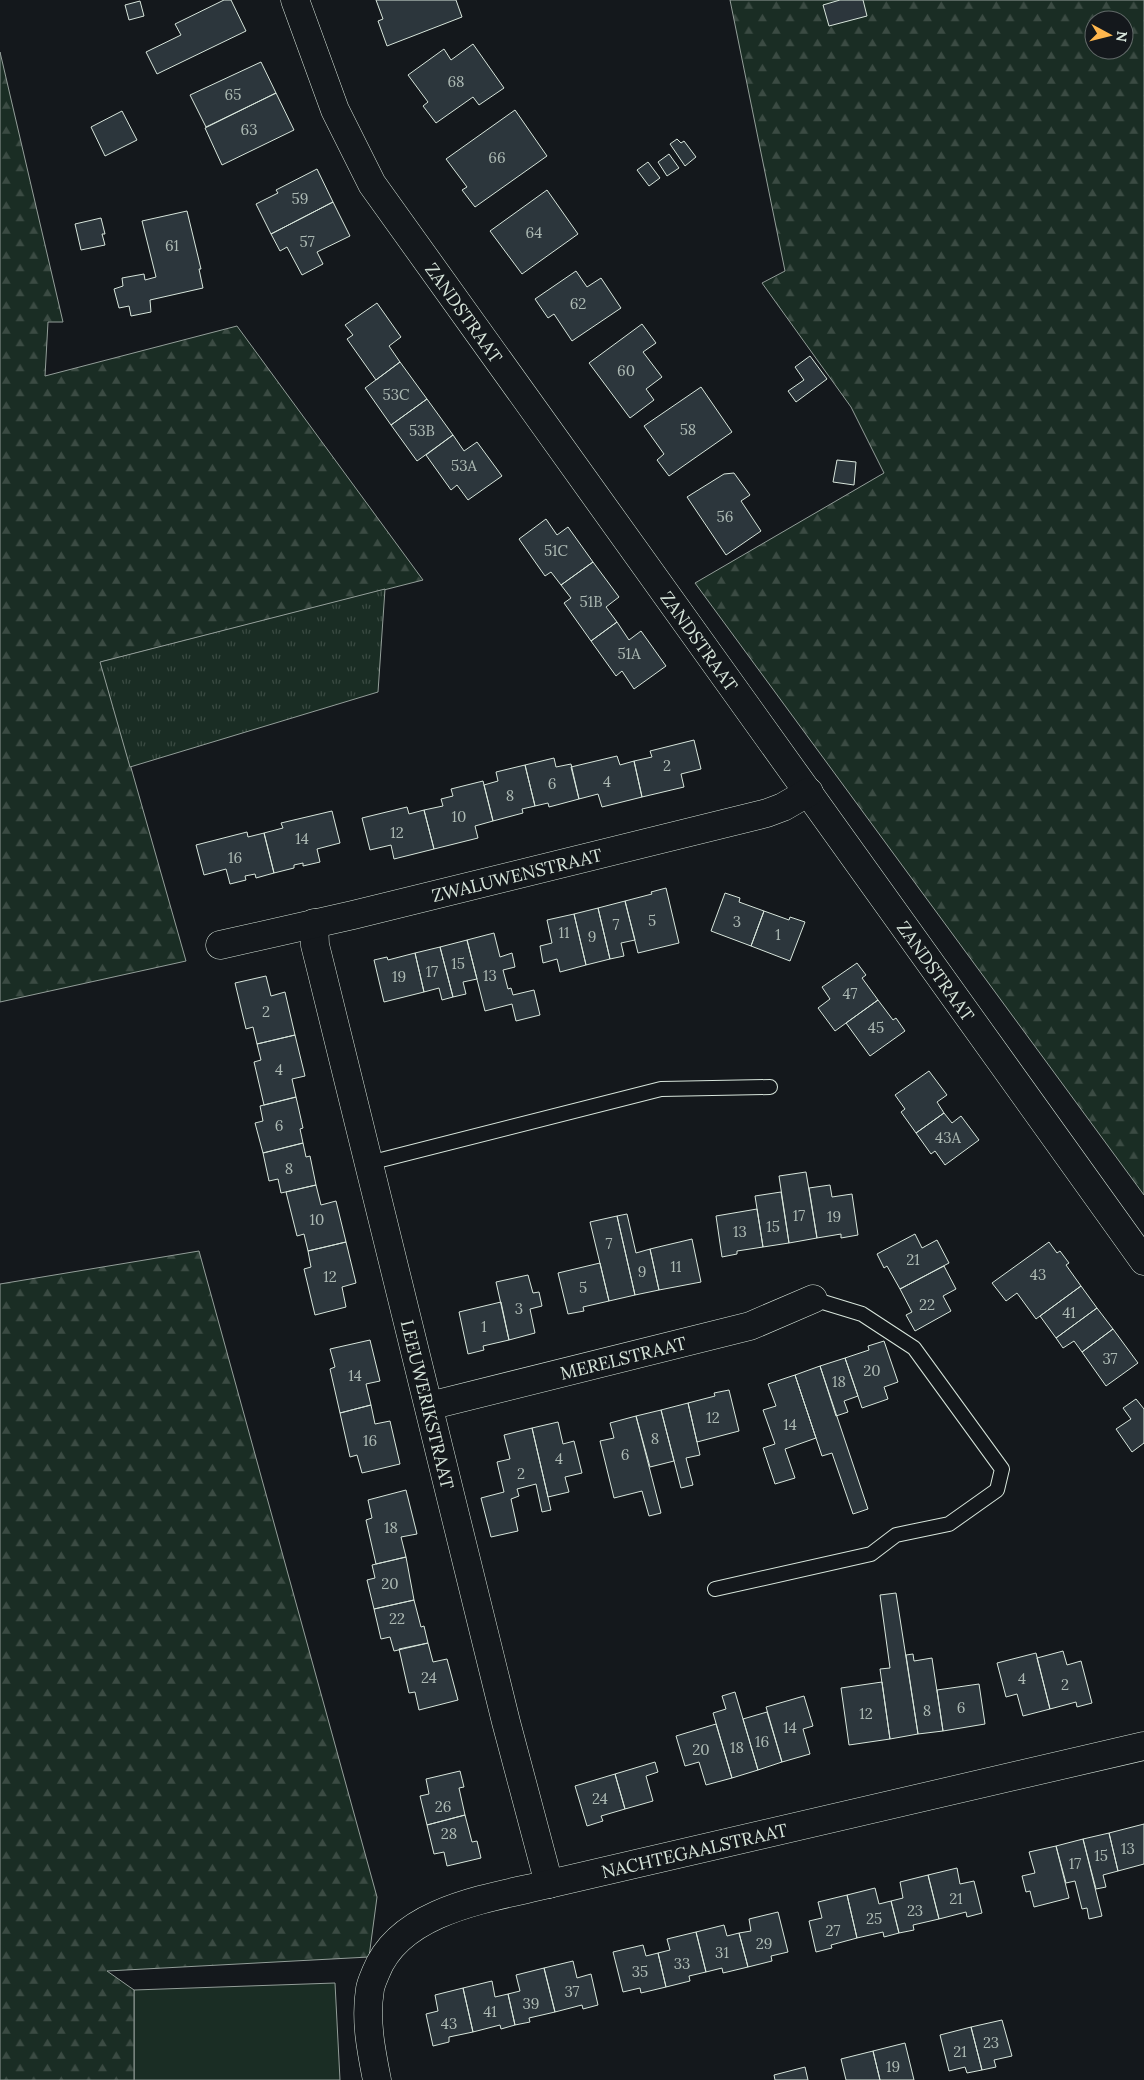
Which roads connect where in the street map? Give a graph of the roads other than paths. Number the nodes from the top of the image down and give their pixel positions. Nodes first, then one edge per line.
1 (295, 0) edge
2 (809, 792) junction
3 (314, 923) junction
4 (220, 945) dead end
5 (770, 1087) dead end
6 (369, 1163) junction
7 (1144, 1262) edge
8 (813, 1299) joint
9 (429, 1406) junction
10 (715, 1589) dead end
11 (1144, 1746) edge
12 (549, 1884) junction
13 (377, 2080) edge

1 - 2 street, ZANDSTRAAT
2 - 3 street, ZWALUWENSTRAAT
2 - 7 street, ZANDSTRAAT
3 - 4 street, ZWALUWENSTRAAT
3 - 6 street, LEEUWERIKSTRAAT
5 - 6 lane
6 - 9 street, LEEUWERIKSTRAAT
8 - 9 street, MERELSTRAAT
8 - 10 lane
9 - 12 street, LEEUWERIKSTRAAT
11 - 12 street, NACHTEGAALSTRAAT
12 - 13 street, NACHTEGAALSTRAAT

